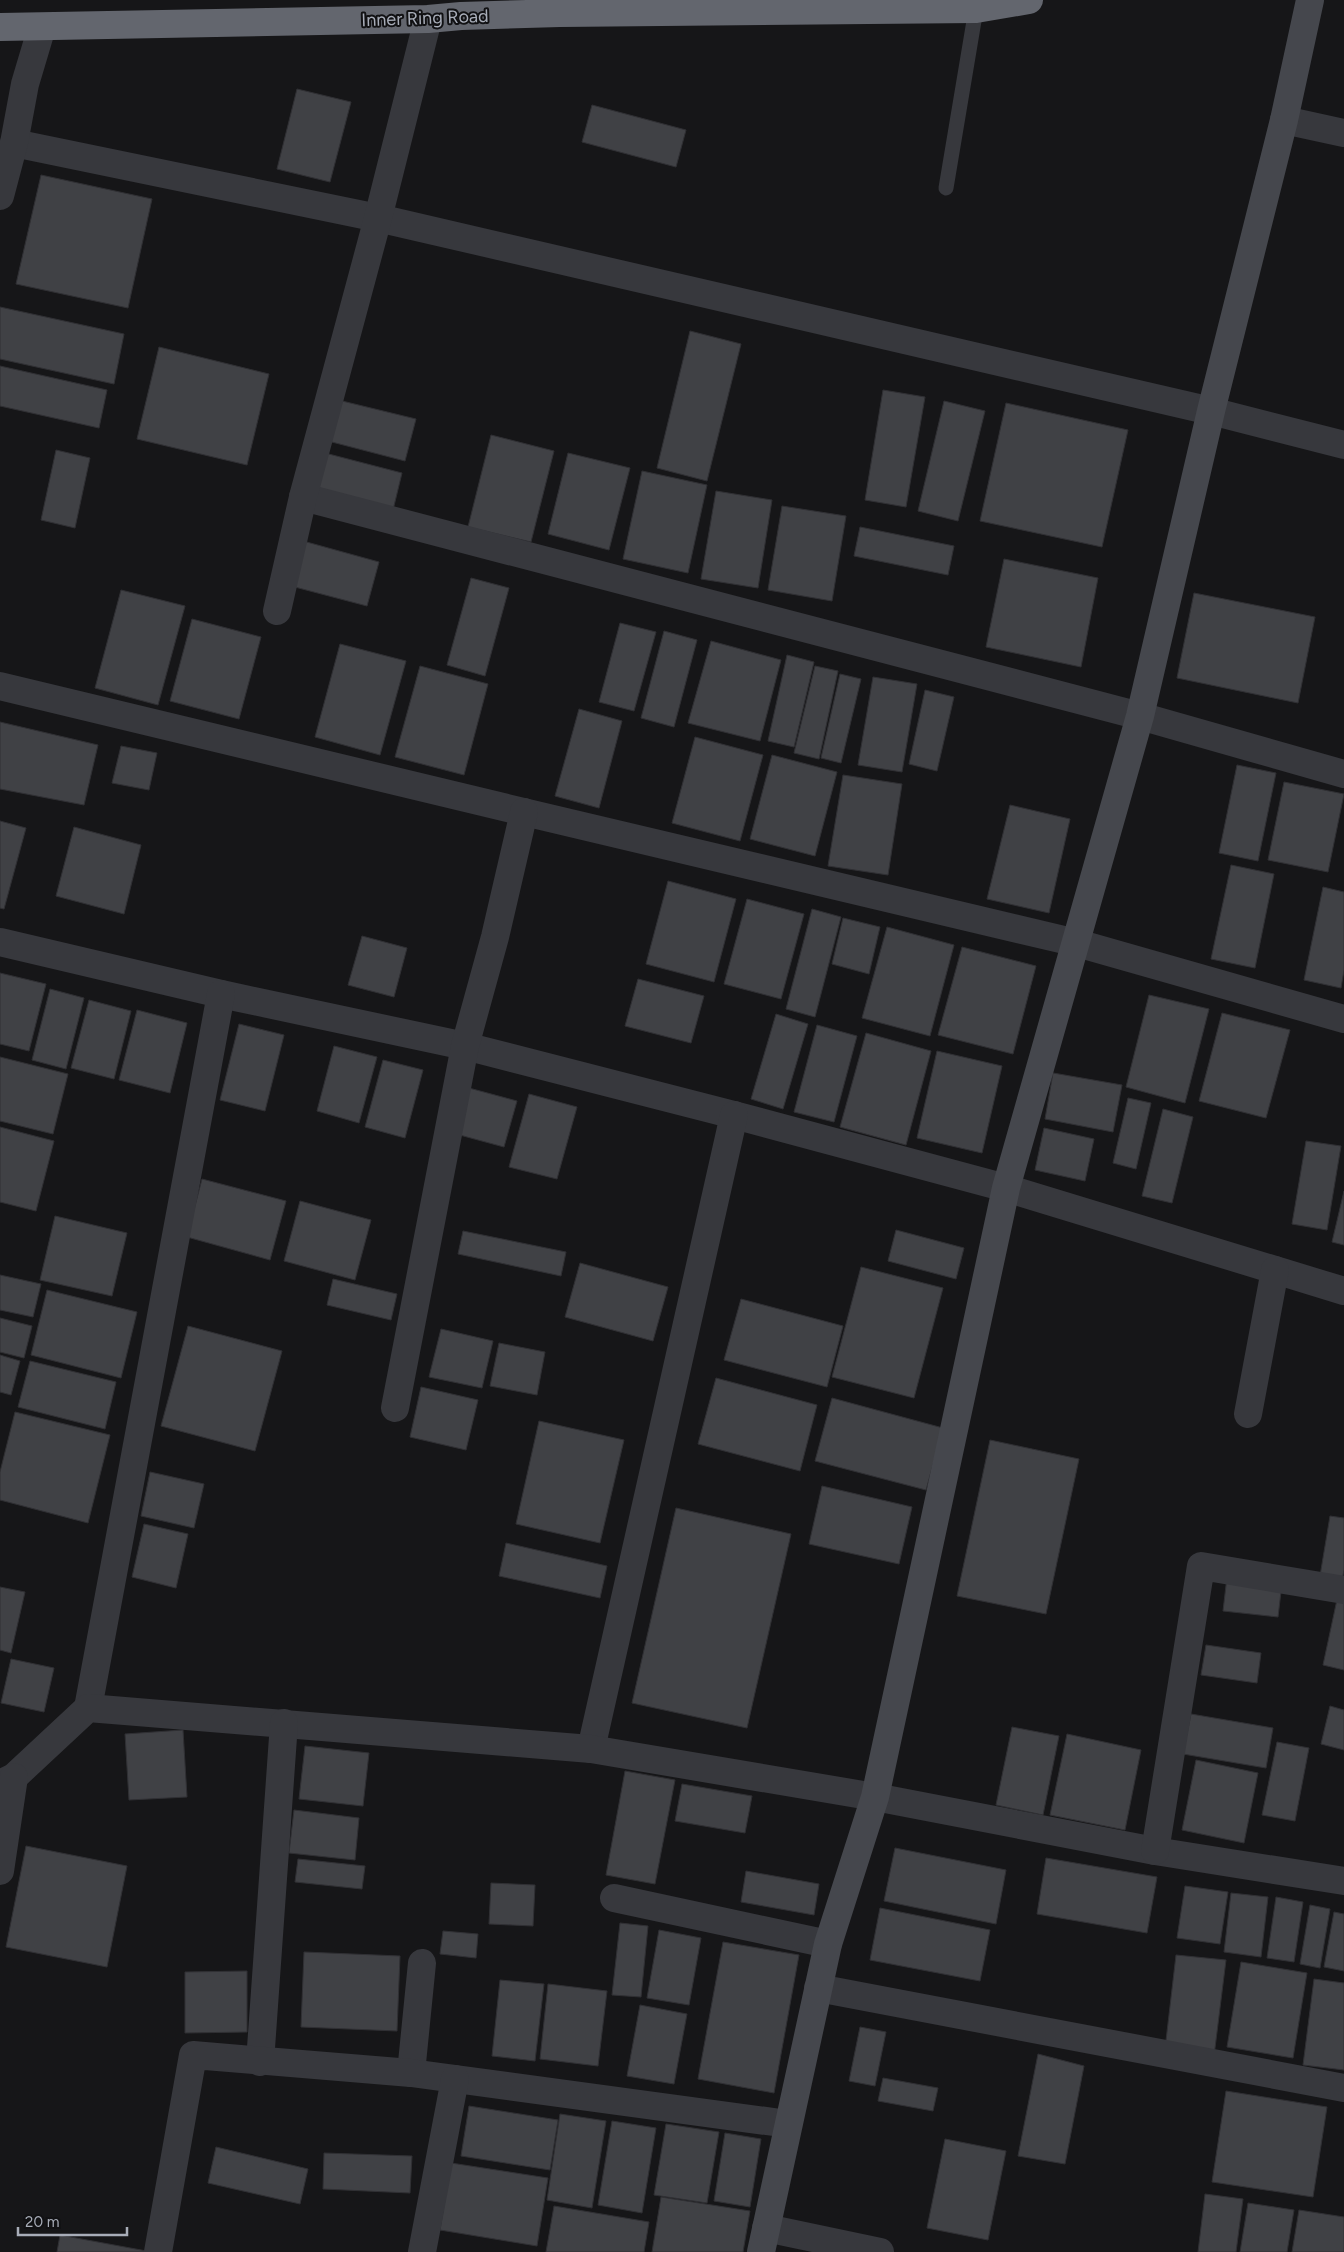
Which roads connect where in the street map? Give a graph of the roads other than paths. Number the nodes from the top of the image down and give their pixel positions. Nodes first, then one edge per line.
1 (1030, 0) edge
2 (1310, 0) edge
3 (976, 9) junction
4 (428, 19) junction
5 (0, 27) edge
6 (42, 27) junction
7 (1284, 120) junction
8 (1344, 133) edge
9 (14, 143) junction
10 (946, 188) dead end
11 (0, 196) edge
12 (378, 218) junction
13 (1211, 411) junction
14 (1344, 445) edge
15 (303, 497) junction
16 (277, 611) dead end
17 (0, 686) edge
18 (1140, 716) junction
19 (1344, 774) edge
20 (524, 812) junction
21 (0, 942) edge
22 (1077, 942) junction
23 (221, 994) junction
24 (1344, 1019) edge
25 (465, 1046) junction
26 (734, 1115) junction
27 (1006, 1188) junction
28 (1275, 1270) junction
29 (1344, 1291) edge
30 (395, 1408) dead end
31 (1248, 1414) dead end
32 (1344, 1590) edge
33 (88, 1708) junction
34 (284, 1723) junction
35 (591, 1749) junction
36 (7, 1780) edge
37 (875, 1797) junction
38 (1155, 1851) junction
39 (0, 1871) edge
40 (1343, 1875) edge
41 (614, 1898) dead end
42 (828, 1944) junction
43 (422, 1963) dead end
44 (818, 1988) junction
45 (260, 2062) junction
46 (411, 2073) junction
47 (454, 2079) junction
48 (1344, 2088) edge
49 (788, 2124) junction
50 (763, 2240) edge
51 (158, 2252) edge
52 (422, 2252) edge
53 (880, 2252) edge

1 - 3 highway, Inner Ring Road
2 - 7 street
3 - 4 highway, Inner Ring Road
3 - 10 lane
4 - 6 highway, Inner Ring Road
4 - 12 street
5 - 6 highway, Inner Ring Road
6 - 9 street
7 - 8 street
7 - 13 street
9 - 11 street
9 - 12 street
12 - 13 street
12 - 15 street
13 - 14 street
13 - 18 street
15 - 16 street
15 - 18 street
17 - 20 street
18 - 19 street
18 - 22 street
20 - 22 street
20 - 25 street
21 - 23 street
22 - 24 street
22 - 27 street
23 - 25 street
23 - 33 street
25 - 26 street
25 - 30 street
26 - 27 street
26 - 35 street
27 - 28 street
27 - 37 street
28 - 29 street
28 - 31 street
32 - 38 street
33 - 34 street
33 - 36 street
34 - 35 street
34 - 45 street
35 - 37 street
36 - 39 street
37 - 38 street
37 - 42 street
38 - 40 street
41 - 42 street
42 - 44 street
43 - 46 street
44 - 48 street
44 - 49 street
45 - 46 street
45 - 51 street
46 - 47 street
47 - 49 street
47 - 52 street
49 - 50 street
50 - 53 street

